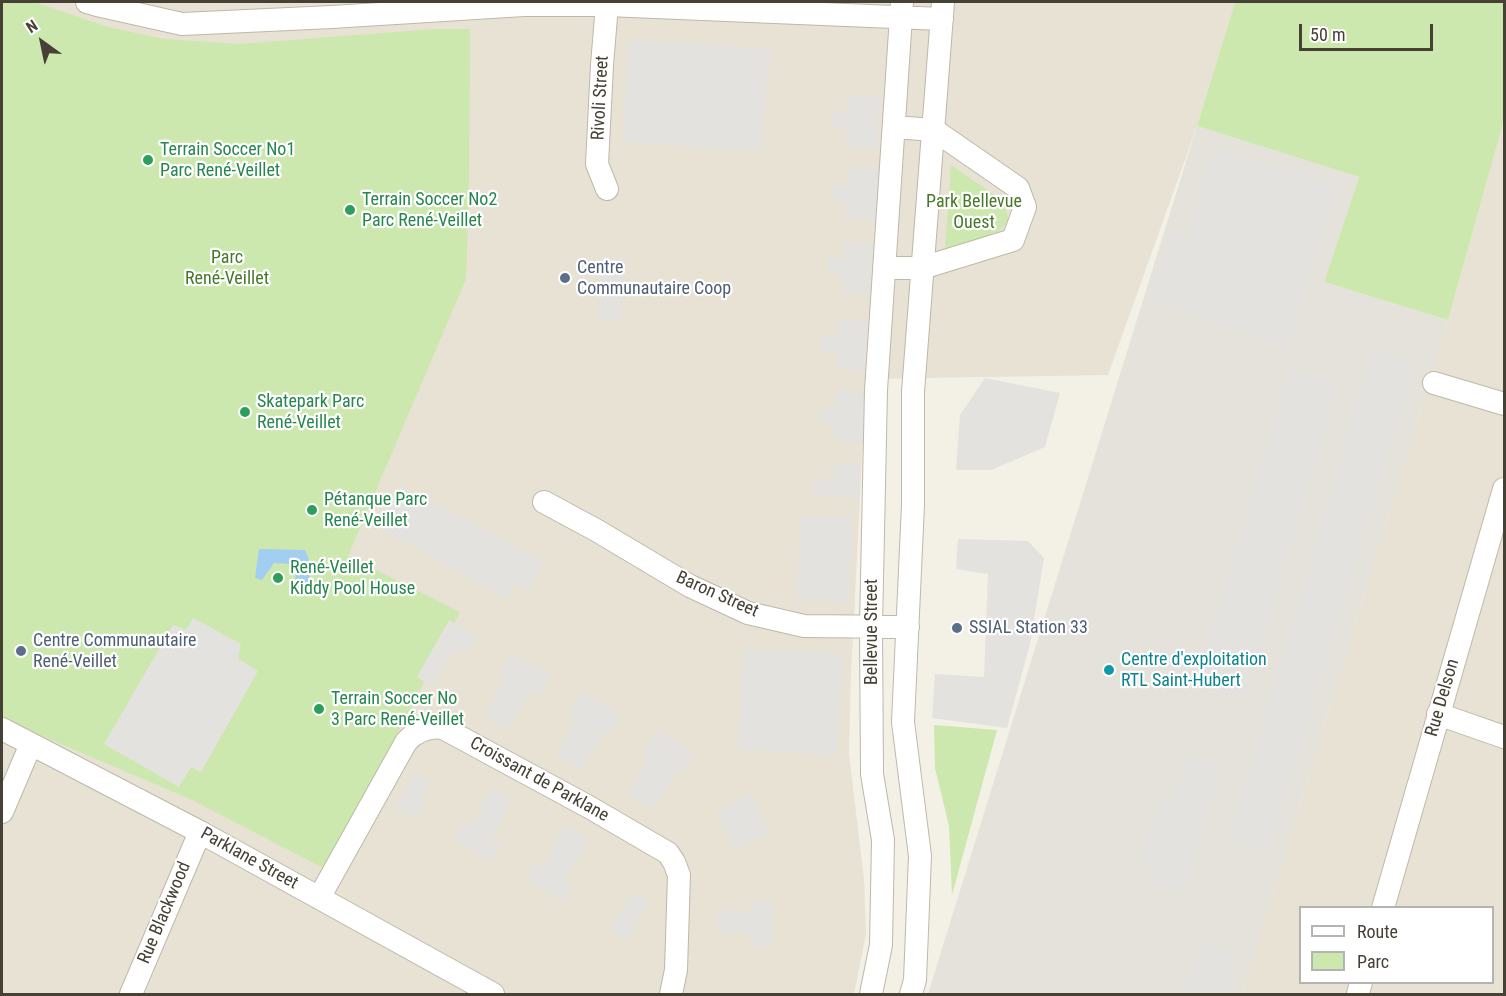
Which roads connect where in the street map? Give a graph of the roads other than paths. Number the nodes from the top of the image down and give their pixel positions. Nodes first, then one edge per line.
1 (87, 2) edge
2 (524, 3) edge
3 (607, 5) junction
4 (332, 9) edge
5 (902, 9) edge
6 (943, 10) edge
7 (894, 127) junction
8 (934, 130) junction
9 (607, 189) dead end
10 (884, 268) junction
11 (922, 268) junction
12 (1434, 382) dead end
13 (1504, 404) edge
14 (1504, 489) edge
15 (544, 502) dead end
16 (871, 627) junction
17 (908, 627) junction
18 (1438, 714) junction
19 (2, 729) edge
20 (1504, 737) edge
21 (32, 744) junction
22 (2, 812) edge
23 (200, 832) junction
24 (319, 898) junction
25 (1384, 906) edge
26 (131, 994) edge
27 (494, 994) edge
28 (671, 994) edge
29 (871, 994) edge
30 (911, 994) edge

1 - 4 street
2 - 3 street
2 - 4 street
3 - 5 street
3 - 9 street, Rivoli Street
5 - 6 street
5 - 7 street, Bellevue Street
6 - 8 street, Bellevue Street
7 - 8 street
7 - 10 street, Bellevue Street
8 - 11 street, Bellevue Street
8 - 11 street
10 - 11 street
10 - 16 street, Bellevue Street
11 - 17 street, Bellevue Street
12 - 13 street
14 - 18 street, Rue Delson
15 - 16 street, Baron Street
16 - 17 street, Baron Street
16 - 29 street, Bellevue Street
17 - 30 street, Bellevue Street
18 - 20 street
18 - 25 street, Rue Delson
19 - 21 street, Parklane Street
21 - 22 street
21 - 23 street, Parklane Street
23 - 24 street, Parklane Street
23 - 26 street, Rue Blackwood
24 - 27 street, Parklane Street
24 - 28 street, Croissant de Parklane

